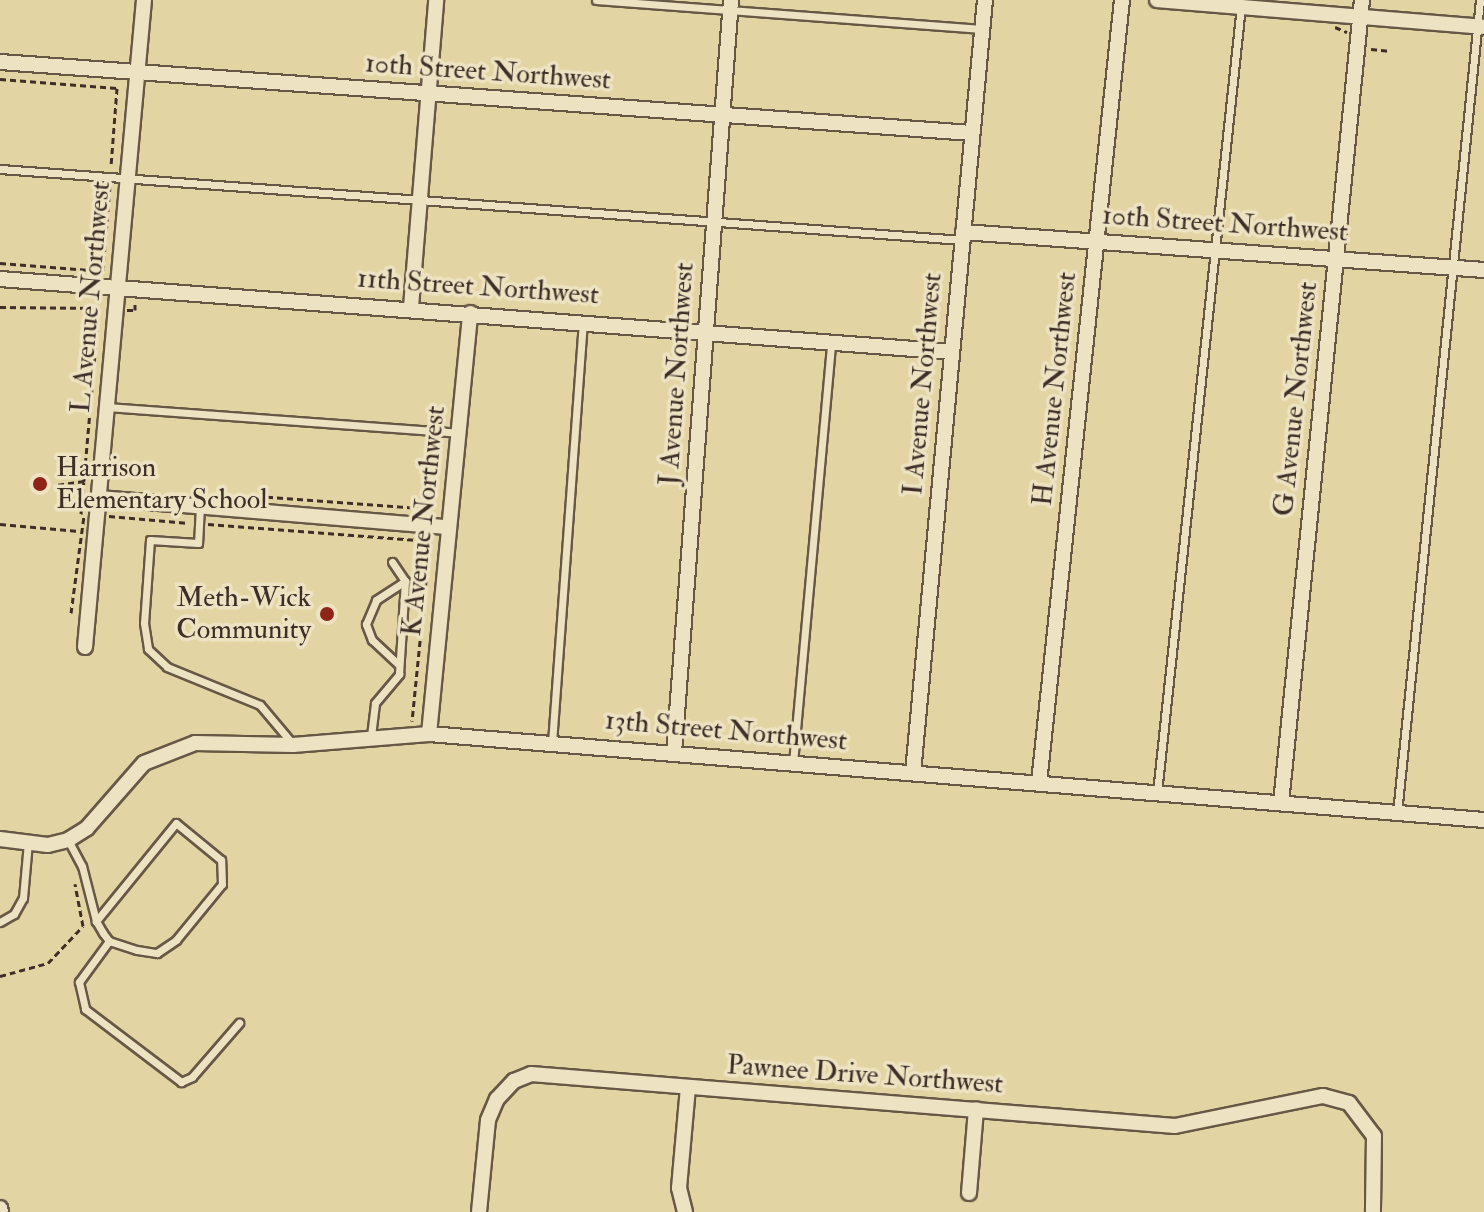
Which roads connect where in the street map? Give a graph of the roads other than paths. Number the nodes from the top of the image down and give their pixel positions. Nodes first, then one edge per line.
1 (144, 0) edge
2 (436, 0) edge
3 (596, 0) edge
4 (985, 0) edge
5 (1122, 0) edge
6 (1157, 0) edge
7 (1362, 0) edge
8 (1480, 0) edge
9 (1241, 3) edge
10 (731, 5) edge
11 (1360, 16) junction
12 (1481, 26) edge
13 (982, 29) junction
14 (0, 62) edge
15 (138, 72) junction
16 (428, 93) junction
17 (722, 115) junction
18 (972, 133) junction
19 (0, 169) edge
20 (127, 179) junction
21 (420, 200) junction
22 (714, 222) junction
23 (963, 236) junction
24 (1097, 242) junction
25 (1215, 250) junction
26 (1336, 257) junction
27 (1453, 268) junction
28 (1484, 270) edge
29 (0, 279) edge
30 (117, 286) junction
31 (411, 307) junction
32 (470, 313) junction
33 (583, 321) junction
34 (706, 329) junction
35 (831, 341) junction
36 (952, 352) junction
37 (107, 407) junction
38 (458, 433) junction
39 (100, 498) junction
40 (200, 506) junction
41 (449, 527) junction
42 (392, 562) dead end
43 (405, 581) junction
44 (85, 647) dead end
45 (399, 665) junction
46 (429, 734) junction
47 (371, 736) junction
48 (552, 743) junction
49 (293, 745) junction
50 (674, 753) junction
51 (793, 763) junction
52 (913, 773) junction
53 (1039, 783) junction
54 (1157, 793) junction
55 (1281, 803) junction
56 (1397, 813) junction
57 (1484, 820) edge
58 (0, 839) edge
59 (68, 840) junction
60 (28, 842) junction
61 (96, 921) junction
62 (0, 922) edge
63 (109, 941) junction
64 (239, 1023) dead end
65 (688, 1088) junction
66 (976, 1109) junction
67 (969, 1193) dead end
68 (479, 1212) edge
69 (685, 1212) edge
70 (1373, 1212) edge

1 - 15 street, L Avenue Northwest
2 - 16 street
3 - 10 lane
4 - 13 street, I Avenue Northwest
5 - 24 street, H Avenue Northwest
6 - 9 street
7 - 11 street, G Avenue Northwest
8 - 12 lane
9 - 11 street
9 - 25 lane
10 - 13 lane
10 - 17 street, J Avenue Northwest
11 - 12 street
11 - 26 street, G Avenue Northwest
12 - 27 lane
13 - 18 street, I Avenue Northwest
14 - 15 street, 10th Street Northwest
15 - 16 street, 10th Street Northwest
15 - 20 street, L Avenue Northwest
16 - 17 street, 10th Street Northwest
16 - 21 street
17 - 18 street, 10th Street Northwest
17 - 22 street, J Avenue Northwest
18 - 23 street, I Avenue Northwest
19 - 20 lane
20 - 21 lane
20 - 30 street, L Avenue Northwest
21 - 22 lane
21 - 31 street
22 - 23 lane
22 - 34 street, J Avenue Northwest
23 - 24 street, 10th Street Northwest
23 - 36 street, I Avenue Northwest
24 - 25 street, 10th Street Northwest
24 - 53 street, H Avenue Northwest
25 - 26 street, 10th Street Northwest
25 - 54 lane
26 - 27 street, 10th Street Northwest
26 - 55 street, G Avenue Northwest
27 - 28 street, 10th Street Northwest
27 - 56 lane
29 - 30 street, 11th Street Northwest
30 - 31 street, 11th Street Northwest
30 - 37 street, L Avenue Northwest
31 - 32 street, 11th Street Northwest
32 - 33 street, 11th Street Northwest
32 - 38 street, K Avenue Northwest
33 - 34 street, 11th Street Northwest
33 - 48 lane
34 - 35 street, 11th Street Northwest
34 - 50 street, J Avenue Northwest
35 - 36 street, 11th Street Northwest
35 - 51 lane
36 - 52 street, I Avenue Northwest
37 - 38 lane
37 - 39 street, L Avenue Northwest
38 - 41 street, K Avenue Northwest
39 - 40 street
39 - 44 street, L Avenue Northwest
40 - 41 street
40 - 49 lane
41 - 46 street, K Avenue Northwest
42 - 43 lane
43 - 45 lane
43 - 45 lane
45 - 47 lane
46 - 47 street, 13th Street Northwest
46 - 48 street, 13th Street Northwest
47 - 49 street, 13th Street Northwest
48 - 50 street, 13th Street Northwest
49 - 59 street, 13th Street Northwest
50 - 51 street, 13th Street Northwest
51 - 52 street, 13th Street Northwest
52 - 53 street, 13th Street Northwest
53 - 54 street, 13th Street Northwest
54 - 55 street, 13th Street Northwest
55 - 56 street, 13th Street Northwest
56 - 57 street, 13th Street Northwest
58 - 60 street
59 - 60 street
59 - 61 lane
60 - 62 lane
61 - 63 lane
61 - 63 lane
63 - 64 lane
65 - 66 street, Pawnee Drive Northwest
65 - 68 street, Pawnee Drive Northwest
65 - 69 street
66 - 67 street
66 - 70 street, Pawnee Drive Northwest

